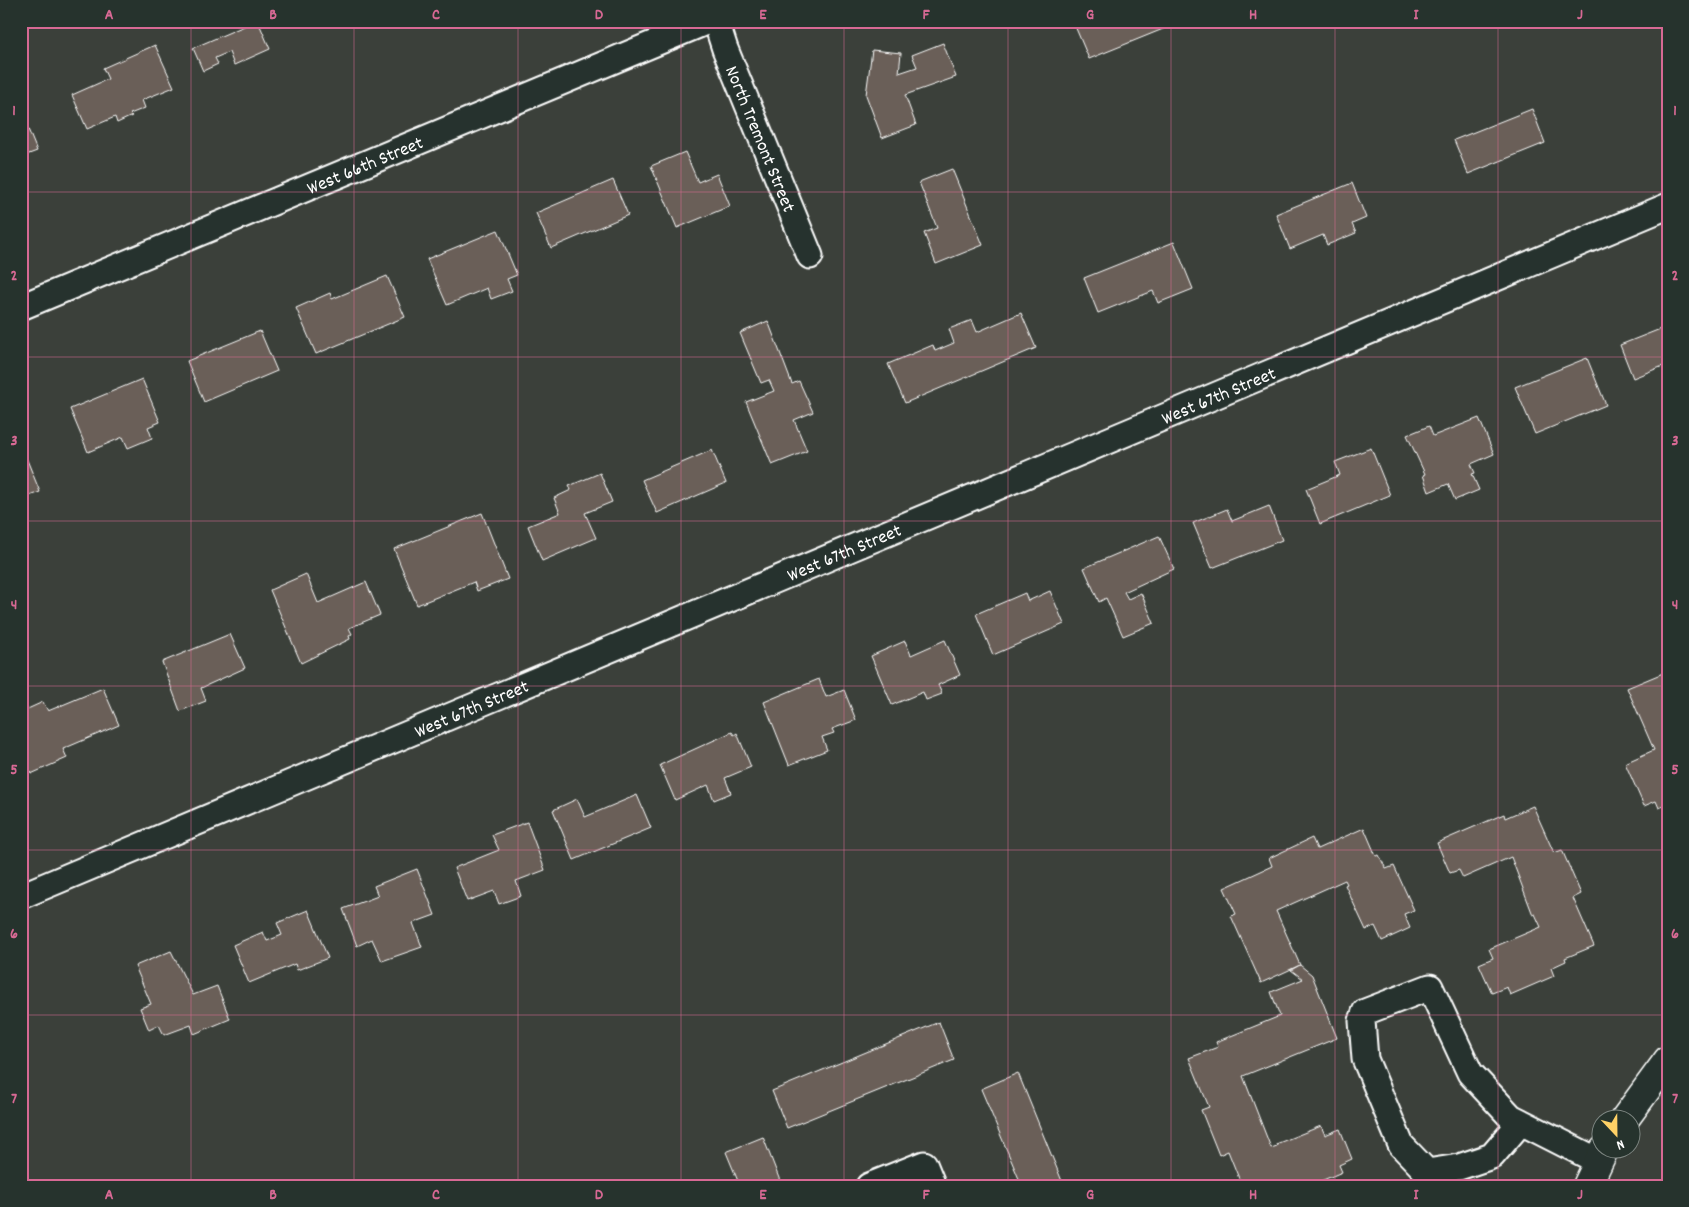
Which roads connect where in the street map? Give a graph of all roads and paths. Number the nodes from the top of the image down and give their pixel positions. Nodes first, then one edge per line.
1 (708, 21) edge
2 (716, 21) edge
3 (1668, 206) edge
4 (810, 256) dead end
5 (21, 307) edge
6 (21, 896) edge
7 (1668, 1060) edge
8 (1631, 1110) edge
9 (1521, 1122) junction
10 (1592, 1152) edge
11 (1599, 1160) edge
12 (869, 1186) edge
13 (933, 1186) edge
14 (1587, 1186) edge

1 - 5 street, West 66th Street
2 - 4 street, North Tremont Street
3 - 6 street, West 67th Street
7 - 8 main road
9 - 9 street
9 - 10 street
11 - 14 main road
12 - 13 street

